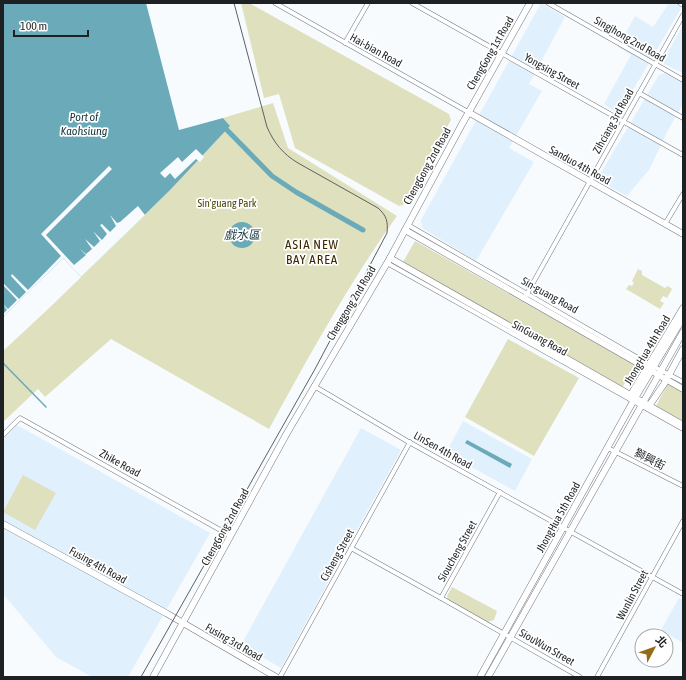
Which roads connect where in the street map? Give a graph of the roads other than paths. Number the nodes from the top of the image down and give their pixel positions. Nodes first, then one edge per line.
1 (275, 3) edge
2 (368, 3) edge
3 (412, 3) edge
4 (530, 3) edge
5 (548, 3) edge
6 (680, 3) edge
7 (683, 5) edge
8 (683, 15) edge
9 (345, 43) junction
10 (501, 53) junction
11 (656, 64) junction
12 (683, 80) edge
13 (639, 93) junction
14 (468, 112) junction
15 (683, 118) edge
16 (623, 121) junction
17 (683, 155) edge
18 (590, 181) junction
19 (683, 194) edge
20 (665, 224) junction
21 (406, 228) junction
22 (683, 234) edge
23 (388, 261) junction
24 (526, 297) junction
25 (683, 308) edge
26 (683, 318) edge
27 (683, 332) edge
28 (683, 349) edge
29 (654, 370) junction
30 (669, 374) junction
31 (666, 380) junction
32 (683, 382) edge
33 (314, 386) junction
34 (683, 389) edge
35 (633, 398) junction
36 (645, 405) junction
37 (683, 425) edge
38 (683, 429) edge
39 (3, 435) edge
40 (410, 442) junction
41 (608, 448) junction
42 (616, 451) junction
43 (683, 486) edge
44 (500, 492) junction
45 (683, 521) edge
46 (3, 524) edge
47 (564, 527) junction
48 (571, 531) junction
49 (231, 536) junction
50 (351, 548) junction
51 (652, 577) junction
52 (683, 594) edge
53 (441, 598) junction
54 (183, 624) junction
55 (507, 635) junction
56 (152, 677) edge
57 (276, 677) edge
58 (280, 677) edge
59 (480, 677) edge
60 (488, 677) edge
61 (580, 677) edge
62 (597, 677) edge

1 - 9 street, Hai-bian Road
2 - 9 street
3 - 10 street, Yongsing Street
4 - 10 street, ChengGong 1st Road
5 - 11 street, Singjhong 2nd Road
6 - 7 street
8 - 11 street, Zihciang 3rd Road
9 - 14 street, Hai-bian Road
10 - 14 street, ChengGong 1st Road
10 - 16 street, Yongsing Street
11 - 12 street, Singjhong 2nd Road
11 - 13 street, Zihciang 3rd Road
13 - 15 street
13 - 16 street, Zihciang 3rd Road
14 - 18 street, Sanduo 4th Road
14 - 21 street, ChengGong 2nd Road
16 - 17 street, Yongsing Street
16 - 18 street, Zihciang 3rd Road
18 - 20 street, Sanduo 4th Road
18 - 24 street, Zihciang 3rd Road
19 - 20 street
20 - 22 street, Sanduo 4th Road
21 - 23 street, Chenggong 2nd Road
21 - 24 street, Sin-guang Road
23 - 33 street, Chenggong 2nd Road
23 - 35 street, SinGuang Road
24 - 29 street, Sin-guang Road
25 - 29 street, JhongHua 4th Road
26 - 29 street, JhongHua 4th Road
27 - 29 street, JhongHua 4th Road
28 - 30 street
29 - 30 street, Sin-guang Road
29 - 31 street
29 - 35 street, JhongHua 4th Road
29 - 36 street, JhongHua 5th Road
30 - 31 street
30 - 32 street, Sin-guang Road
31 - 34 street
31 - 36 street
33 - 40 street, LinSen 4th Road
33 - 49 street, ChengGong 2nd Road
35 - 36 street, SinGuang Road
35 - 41 street, JhongHua 5th Road
36 - 37 street, SinGuang Road
36 - 38 street, SinGuang Road
36 - 42 street, JhongHua 5th Road
39 - 49 street, Zhike Road
40 - 44 street, LinSen 4th Road
40 - 50 street, Cisheng Street
41 - 42 street, 獅興街
41 - 47 street, JhongHua 5th Road
42 - 43 street, 獅興街
42 - 48 street, JhongHua 5th Road
44 - 47 street, LinSen 4th Road
44 - 53 street, Sioucheng Street
45 - 51 street, Wunlin Street
46 - 54 street, Fusing 4th Road
47 - 48 street, LinSen 4th Road
47 - 55 street, JhongHua 5th Road
48 - 51 street
48 - 55 street, JhongHua 5th Road
49 - 54 street, ChengGong 2nd Road
50 - 53 street
50 - 58 street, Cisheng Street
51 - 52 street
51 - 62 street, Wunlin Street
53 - 55 street, Sioucheng Street
54 - 56 street, ChengGong 2nd Road
54 - 57 street, Fusing 3rd Road
55 - 59 street, JhongHua 5th Road
55 - 60 street, JhongHua 5th Road
55 - 61 street, SiouWun Street

